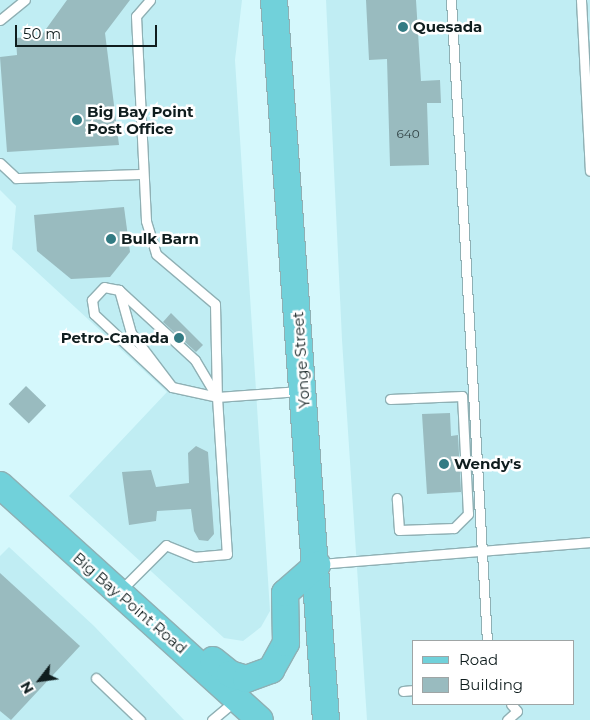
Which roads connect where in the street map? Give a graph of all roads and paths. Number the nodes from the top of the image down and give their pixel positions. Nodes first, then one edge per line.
1 (25, 0) edge
2 (150, 0) edge
3 (274, 0) edge
4 (451, 0) edge
5 (581, 0) edge
6 (0, 20) edge
7 (0, 163) edge
8 (590, 171) edge
9 (143, 174) junction
10 (119, 290) junction
11 (172, 387) junction
12 (303, 391) junction
13 (217, 397) junction
14 (390, 399) dead end
15 (0, 485) edge
16 (397, 498) dead end
17 (590, 542) edge
18 (483, 551) junction
19 (317, 564) junction
20 (117, 594) junction
21 (487, 640) edge
22 (177, 645) junction
23 (96, 678) dead end
24 (412, 690) edge
25 (403, 691) dead end
26 (238, 699) junction
27 (512, 705) edge
28 (140, 720) edge
29 (212, 720) edge
30 (260, 720) edge
31 (326, 720) edge
32 (507, 720) edge

1 - 6 lane
2 - 9 lane
3 - 12 main road, Yonge Street
4 - 18 lane
5 - 8 lane
7 - 9 lane
9 - 13 lane
10 - 11 lane
10 - 11 lane
10 - 13 lane
11 - 13 lane
12 - 13 lane
12 - 19 main road, Yonge Street
13 - 20 lane
14 - 16 lane
15 - 20 main road, Big Bay Point Road
17 - 18 lane
18 - 19 lane
18 - 21 lane
19 - 22 main road
19 - 31 main road, Yonge Street
20 - 22 main road, Big Bay Point Road
22 - 26 main road, Big Bay Point Road
23 - 28 lane
24 - 25 lane
26 - 29 lane
26 - 30 main road, Big Bay Point Road
27 - 32 lane

